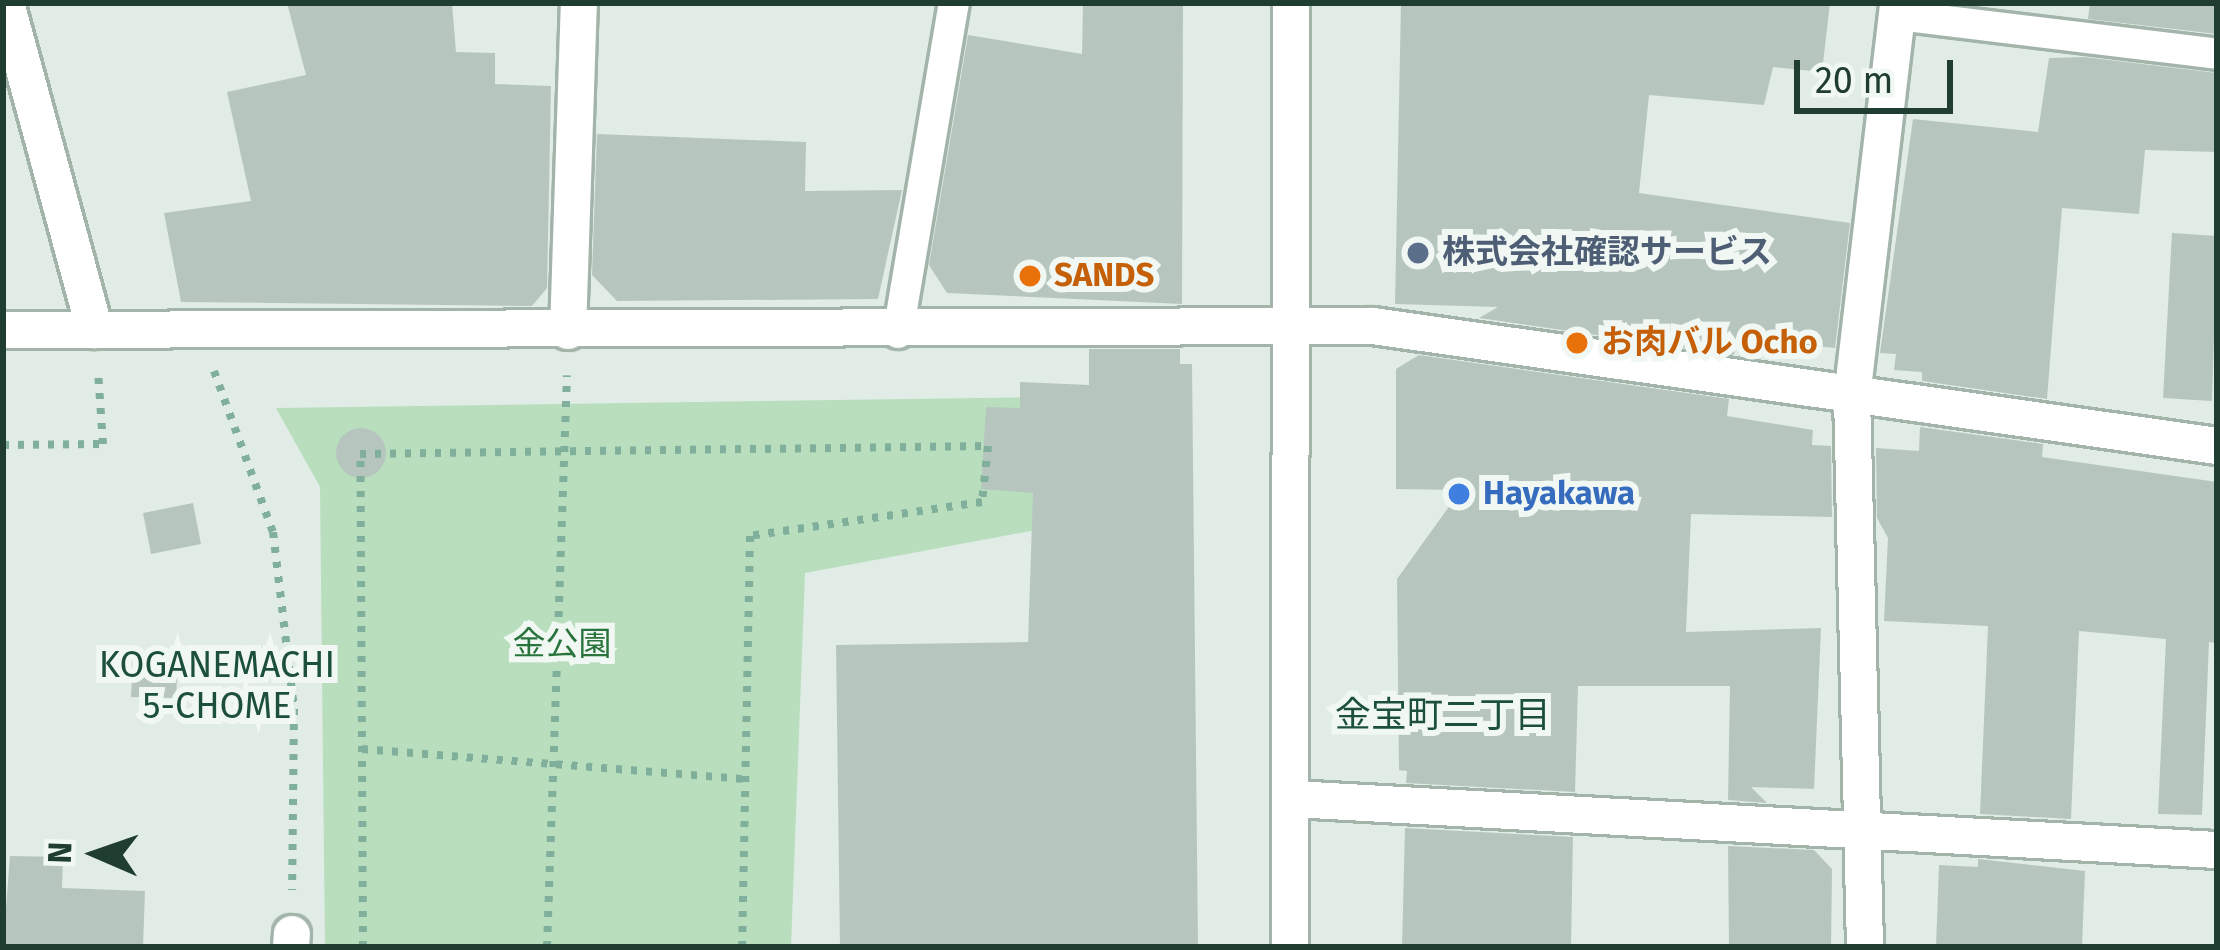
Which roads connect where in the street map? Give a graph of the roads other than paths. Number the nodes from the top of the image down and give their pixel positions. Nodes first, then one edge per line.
1 (6, 3) edge
2 (579, 3) edge
3 (954, 3) edge
4 (1291, 3) edge
5 (1897, 9) edge
6 (2217, 54) edge
7 (1292, 326) junction
8 (3, 330) edge
9 (95, 330) junction
10 (568, 331) junction
11 (898, 333) junction
12 (1852, 397) junction
13 (2217, 446) edge
14 (1293, 799) junction
15 (1861, 836) junction
16 (2217, 850) edge
17 (1290, 947) edge
18 (1865, 947) edge

1 - 9 street
2 - 10 street
3 - 11 lane
4 - 7 street
5 - 6 lane
5 - 12 street
7 - 11 street
7 - 12 street
7 - 14 street
8 - 9 street
9 - 10 street
10 - 11 street
12 - 13 street
12 - 15 street
14 - 15 street
14 - 17 street
15 - 16 street
15 - 18 street

